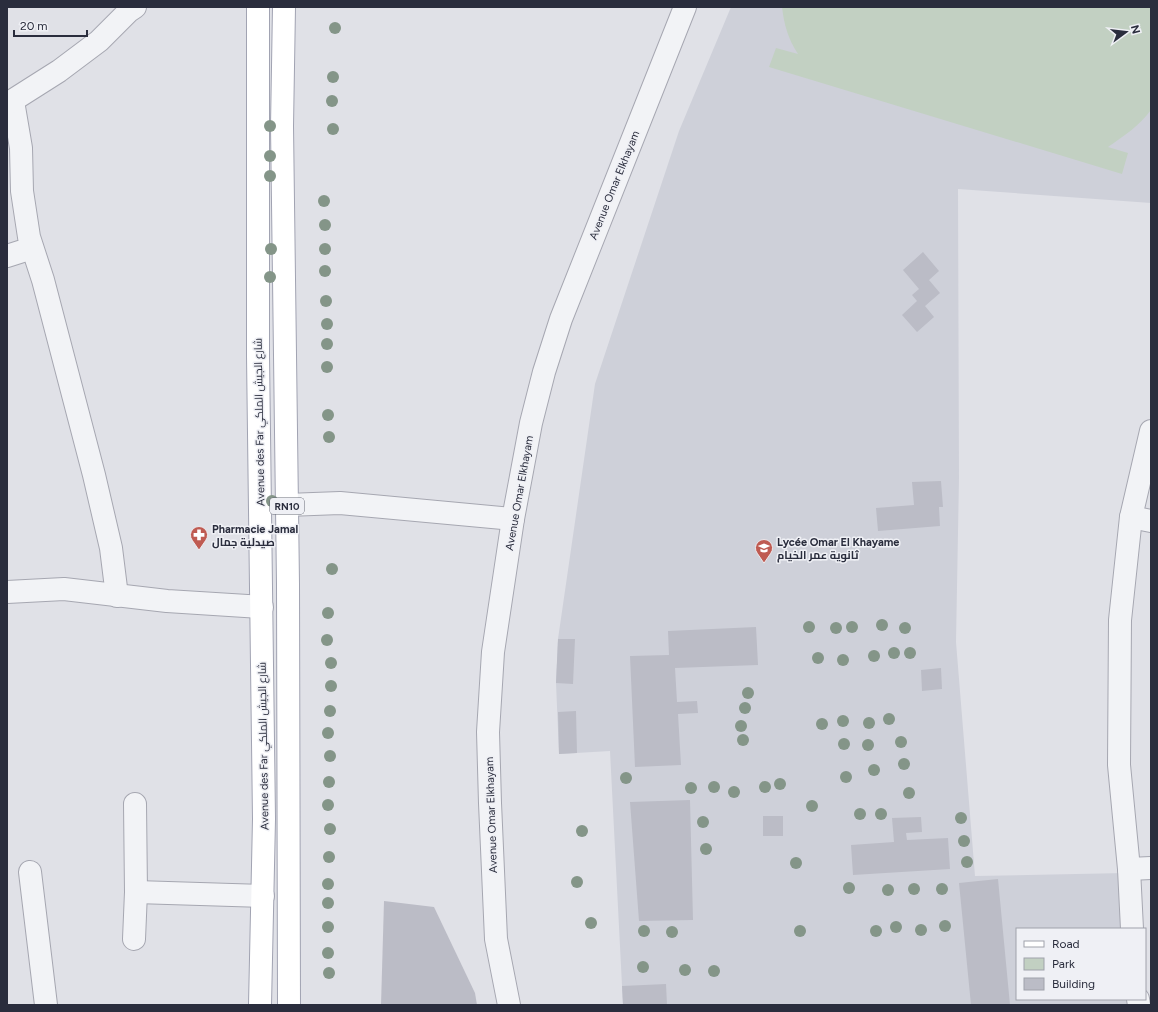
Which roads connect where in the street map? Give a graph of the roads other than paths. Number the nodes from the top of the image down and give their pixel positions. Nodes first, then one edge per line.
1 (135, 7) edge
2 (257, 7) edge
3 (685, 7) edge
4 (284, 8) edge
5 (10, 102) edge
6 (32, 248) junction
7 (7, 256) edge
8 (1151, 431) edge
9 (287, 505) junction
10 (513, 519) junction
11 (1141, 519) edge
12 (7, 592) edge
13 (117, 596) junction
14 (262, 607) junction
15 (135, 804) dead end
16 (1151, 868) edge
17 (1129, 869) junction
18 (30, 872) dead end
19 (136, 892) junction
20 (263, 896) junction
21 (1132, 928) edge
22 (134, 939) dead end
23 (46, 1005) edge
24 (260, 1005) edge
25 (289, 1005) edge
26 (509, 1005) edge

1 - 5 street
2 - 4 street
2 - 14 main road, Avenue des Far شارع الجيش الملكي / RN10
3 - 10 street, Avenue Omar Elkhayam
4 - 9 main road, RN10
5 - 6 street
6 - 7 street
6 - 13 street
8 - 11 street
9 - 10 street
9 - 25 main road, RN10
10 - 26 street, Avenue Omar Elkhayam
11 - 17 street
12 - 13 street
13 - 14 street
14 - 20 main road, Avenue des Far شارع الجيش الملكي / RN10
15 - 19 street
16 - 17 street
17 - 21 street
18 - 23 street
19 - 20 street
19 - 22 street
20 - 24 main road, Avenue des Far شارع الجيش الملكي / RN10

